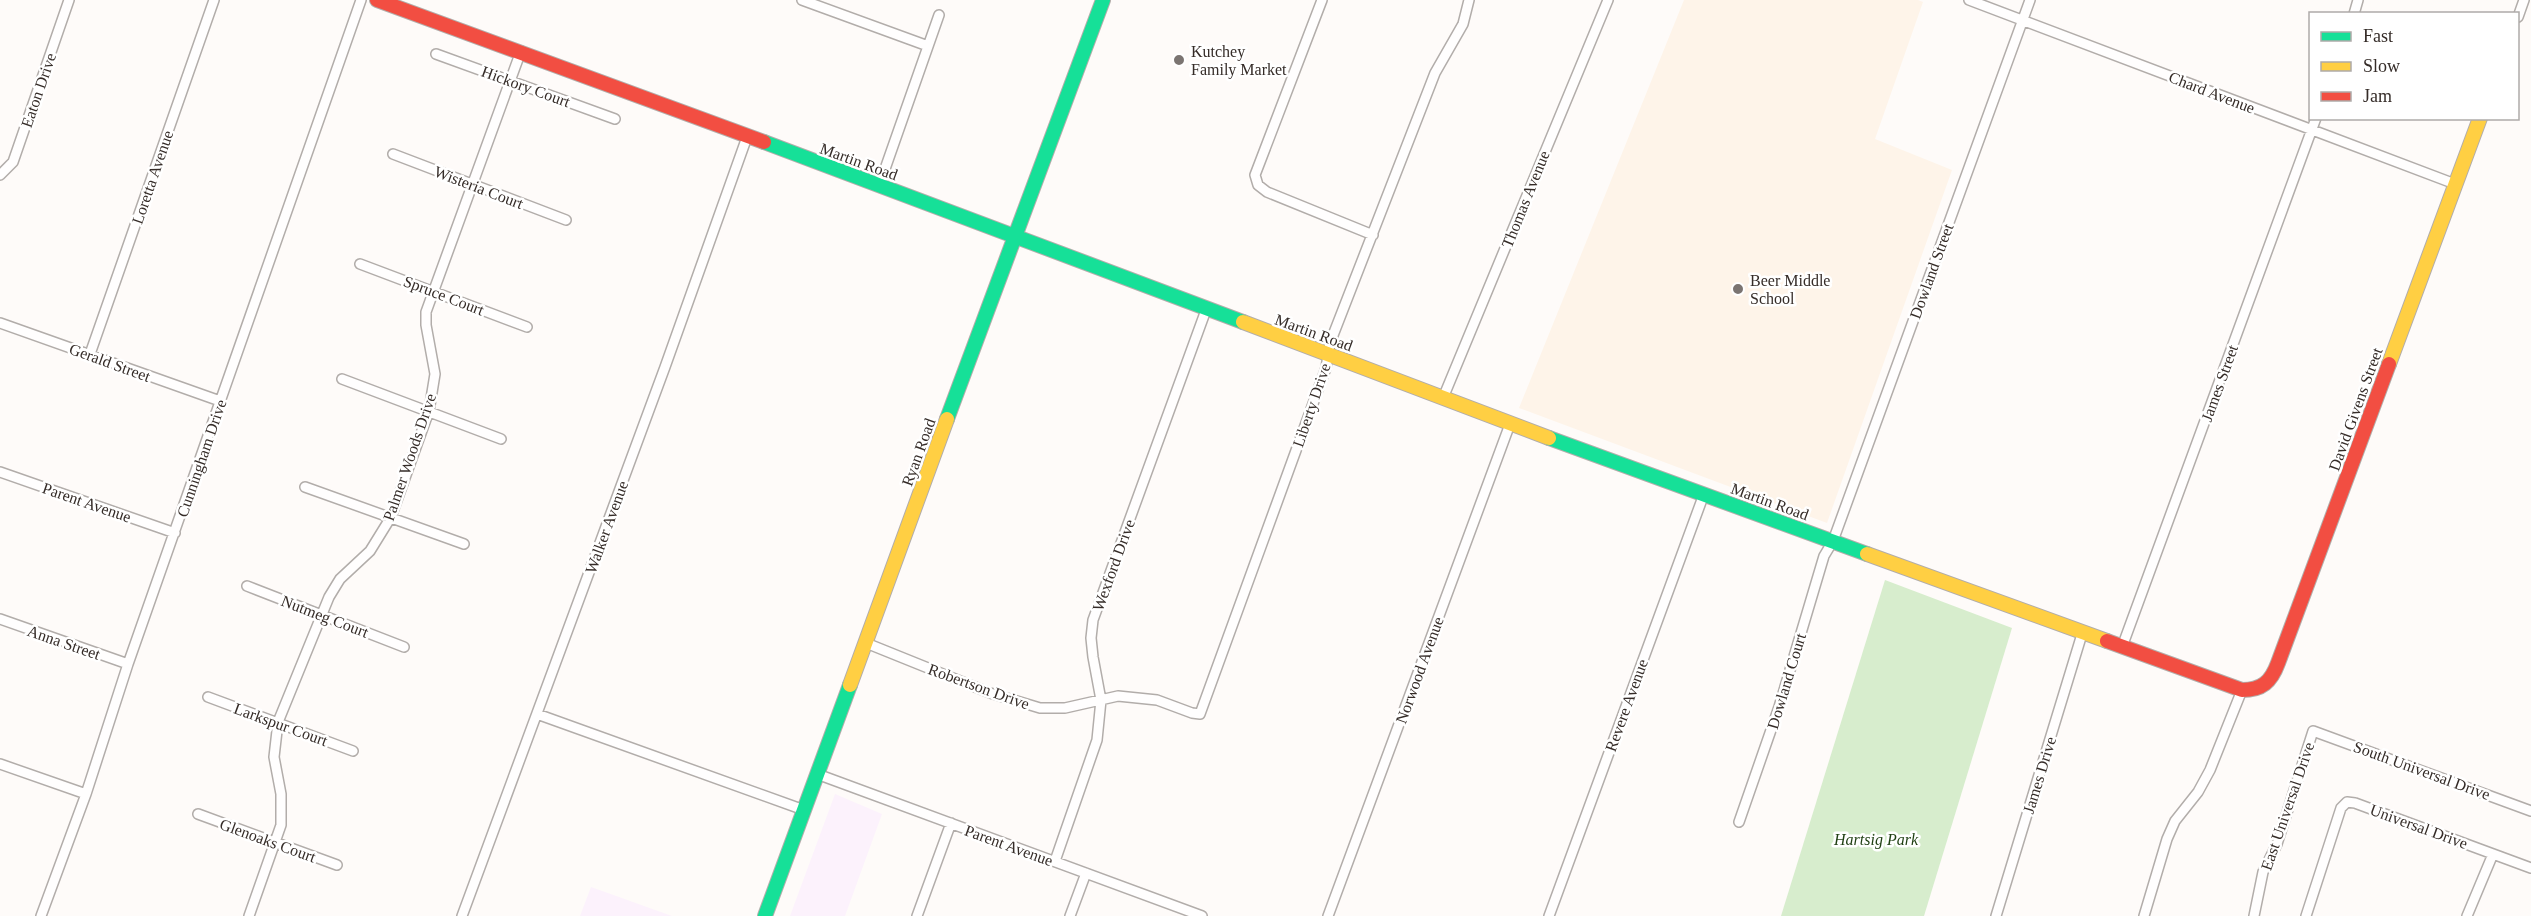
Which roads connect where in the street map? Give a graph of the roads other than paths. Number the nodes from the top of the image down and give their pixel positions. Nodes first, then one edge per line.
1 (69, 0) edge
2 (214, 0) edge
3 (361, 0) edge
4 (377, 0) edge
5 (802, 0) edge
6 (1103, 0) edge
7 (1322, 0) edge
8 (1469, 0) edge
9 (1608, 0) edge
10 (1969, 0) edge
11 (2030, 0) edge
12 (939, 15) dead end
13 (2022, 21) junction
14 (928, 46) junction
15 (521, 51) junction
16 (436, 54) dead end
17 (510, 80) junction
18 (615, 119) dead end
19 (2315, 120) edge
20 (2479, 120) edge
21 (2312, 130) junction
22 (747, 137) junction
23 (393, 154) dead end
24 (0, 175) edge
25 (472, 184) junction
26 (2455, 184) junction
27 (879, 186) junction
28 (566, 220) dead end
29 (1015, 235) junction
30 (1373, 235) junction
31 (360, 264) dead end
32 (432, 290) junction
33 (1206, 310) junction
34 (0, 323) edge
35 (527, 327) dead end
36 (90, 354) junction
37 (1328, 355) junction
38 (342, 379) dead end
39 (1443, 398) junction
40 (220, 401) junction
41 (429, 411) junction
42 (1510, 424) junction
43 (501, 439) dead end
44 (0, 472) edge
45 (305, 487) dead end
46 (1704, 494) junction
47 (391, 517) junction
48 (175, 533) junction
49 (1833, 541) junction
50 (464, 544) dead end
51 (247, 586) dead end
52 (321, 614) junction
53 (0, 619) edge
54 (2082, 634) junction
55 (866, 643) junction
56 (404, 647) dead end
57 (2122, 647) junction
58 (128, 664) junction
59 (2242, 690) junction
60 (208, 697) dead end
61 (1101, 700) junction
62 (537, 714) junction
63 (1200, 714) joint
64 (278, 722) junction
65 (2313, 731) joint
66 (353, 751) dead end
67 (0, 764) edge
68 (817, 774) junction
69 (86, 794) junction
70 (2345, 803) junction
71 (804, 810) junction
72 (2531, 811) edge
73 (198, 814) dead end
74 (1739, 822) dead end
75 (951, 823) junction
76 (276, 842) junction
77 (2493, 854) junction
78 (1055, 861) junction
79 (337, 866) dead end
80 (2531, 868) edge
81 (1086, 873) junction
82 (41, 916) edge
83 (249, 916) edge
84 (462, 916) edge
85 (765, 916) edge
86 (917, 916) edge
87 (1070, 916) edge
88 (1202, 916) edge
89 (1328, 916) edge
90 (1549, 916) edge
91 (1996, 916) edge
92 (2144, 916) edge
93 (2254, 916) edge
94 (2468, 916) edge

1 - 24 street, Eaton Drive
2 - 36 street, Loretta Avenue
3 - 40 street, Cunningham Drive
4 - 15 street, Martin Road
5 - 14 street
6 - 29 street, Ryan Road
7 - 30 street
8 - 30 street, Liberty Drive
9 - 39 street, Thomas Avenue
10 - 13 street, Chard Avenue
11 - 13 street, Dowland Street
12 - 14 street
13 - 21 street, Chard Avenue
13 - 49 street, Dowland Street
14 - 27 street
15 - 17 street, Palmer Woods Drive
15 - 22 street, Martin Road
16 - 17 street, Hickory Court
17 - 18 street, Hickory Court
17 - 25 street, Palmer Woods Drive
19 - 21 street, James Street
20 - 26 street, David Givens Street
21 - 26 street, Chard Avenue
21 - 57 street, James Street
22 - 27 street, Martin Road
22 - 62 street, Walker Avenue
23 - 25 street, Wisteria Court
25 - 28 street, Wisteria Court
25 - 32 street, Palmer Woods Drive
26 - 59 street, David Givens Street
27 - 29 street, Martin Road
29 - 33 street, Martin Road
29 - 55 street, Ryan Road
30 - 37 street, Liberty Drive
31 - 32 street, Spruce Court
32 - 35 street, Spruce Court
32 - 41 street, Palmer Woods Drive
33 - 37 street, Martin Road
33 - 61 street, Wexford Drive
34 - 36 street, Gerald Street
36 - 40 street, Gerald Street
37 - 39 street, Martin Road
37 - 63 street, Liberty Drive
38 - 41 street
39 - 42 street, Martin Road
40 - 48 street, Cunningham Drive
41 - 43 street
41 - 47 street, Palmer Woods Drive
42 - 46 street, Martin Road
42 - 89 street, Norwood Avenue
44 - 48 street, Parent Avenue
45 - 47 street
46 - 49 street, Martin Road
46 - 90 street, Revere Avenue
47 - 50 street
47 - 52 street, Palmer Woods Drive
48 - 58 street, Cunningham Drive
49 - 54 street, Martin Road
49 - 74 street, Dowland Court
51 - 52 street, Nutmeg Court
52 - 56 street, Nutmeg Court
52 - 64 street, Palmer Woods Drive
53 - 58 street, Anna Street
54 - 57 street, Martin Road
54 - 91 street, James Drive
55 - 61 street, Robertson Drive
55 - 68 street, Ryan Road
57 - 59 street, Martin Road
58 - 69 street, Cunningham Drive
59 - 92 street
60 - 64 street, Larkspur Court
61 - 63 street, Robertson Drive
61 - 78 street, Wexford Drive
62 - 71 street
62 - 84 street, Walker Avenue
64 - 66 street, Larkspur Court
64 - 76 street, Palmer Woods Drive
65 - 72 street, South Universal Drive
65 - 93 street, East Universal Drive
67 - 69 street
68 - 71 street, Ryan Road
68 - 75 street, Parent Avenue
69 - 82 street, Cunningham Drive
70 - 70 street
70 - 77 street, Universal Drive
71 - 85 street, Ryan Road
73 - 76 street, Glenoaks Court
75 - 78 street, Parent Avenue
75 - 86 street
76 - 79 street, Glenoaks Court
76 - 83 street, Palmer Woods Drive
77 - 80 street, Universal Drive
77 - 94 street
78 - 81 street, Parent Avenue
81 - 87 street
81 - 88 street, Parent Avenue

